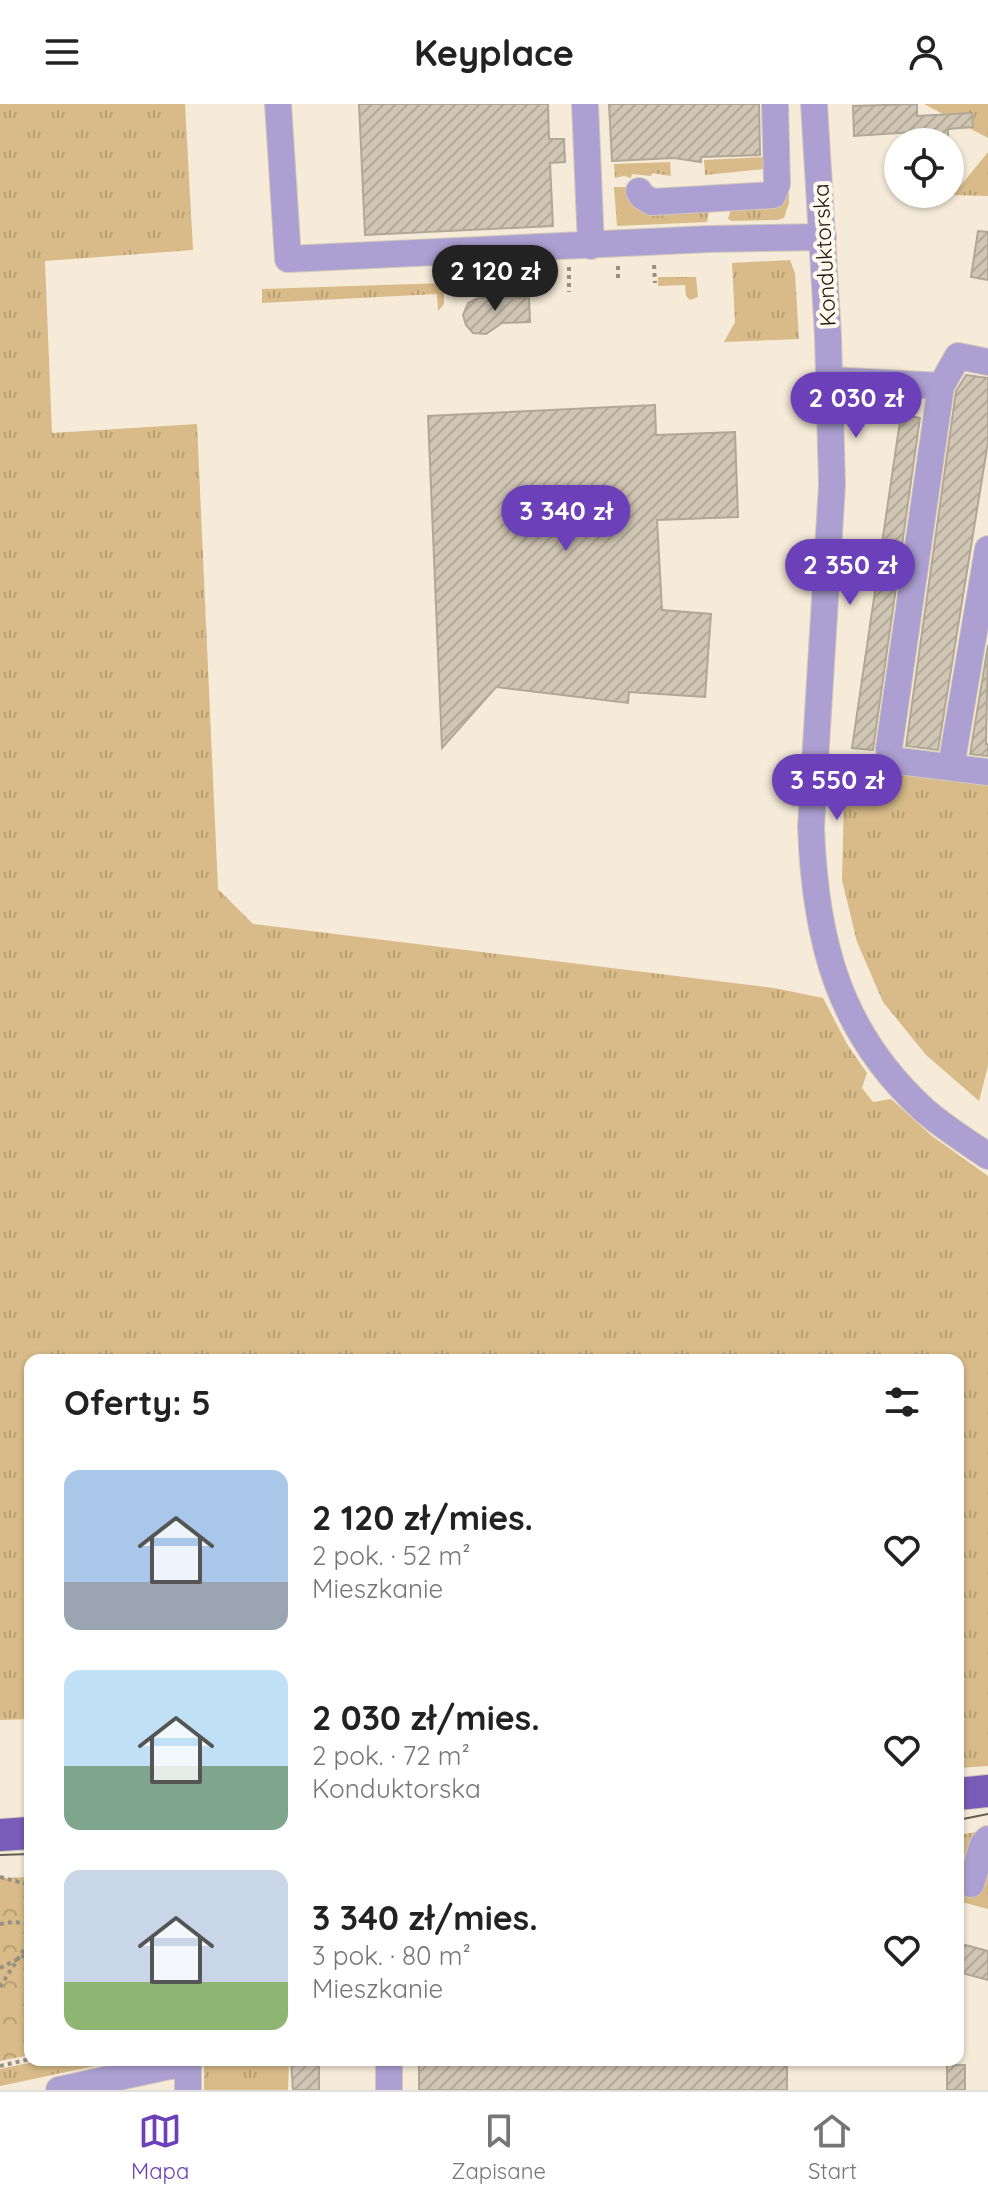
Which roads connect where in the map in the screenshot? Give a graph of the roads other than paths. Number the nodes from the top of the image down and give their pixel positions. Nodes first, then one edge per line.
1 (278, 104) edge
2 (585, 104) edge
3 (775, 104) edge
4 (814, 104) edge
5 (639, 191) dead end
6 (720, 199) junction
7 (823, 237) junction
8 (720, 239) junction
9 (592, 260) junction
10 (988, 362) edge
11 (830, 380) junction
12 (941, 386) junction
13 (988, 549) edge
14 (951, 767) junction
15 (988, 772) edge
16 (988, 1156) edge
17 (988, 1791) edge
18 (964, 1793) edge
19 (24, 1833) edge
20 (0, 1835) edge
21 (988, 1839) edge
22 (972, 1883) edge
23 (166, 2066) edge
24 (188, 2066) edge
25 (389, 2066) edge
26 (59, 2090) edge
27 (188, 2090) edge
28 (389, 2090) edge

1 - 9 street
2 - 9 street
3 - 6 street
4 - 7 street, Konduktorska
5 - 6 street
6 - 8 street
7 - 8 street
7 - 11 street, Konduktorska
8 - 9 street
10 - 12 street
11 - 12 street
11 - 16 street, Konduktorska
12 - 14 street
13 - 14 street
14 - 15 street
17 - 18 main road
19 - 20 main road
21 - 22 street
23 - 26 street
24 - 27 street
25 - 28 street

